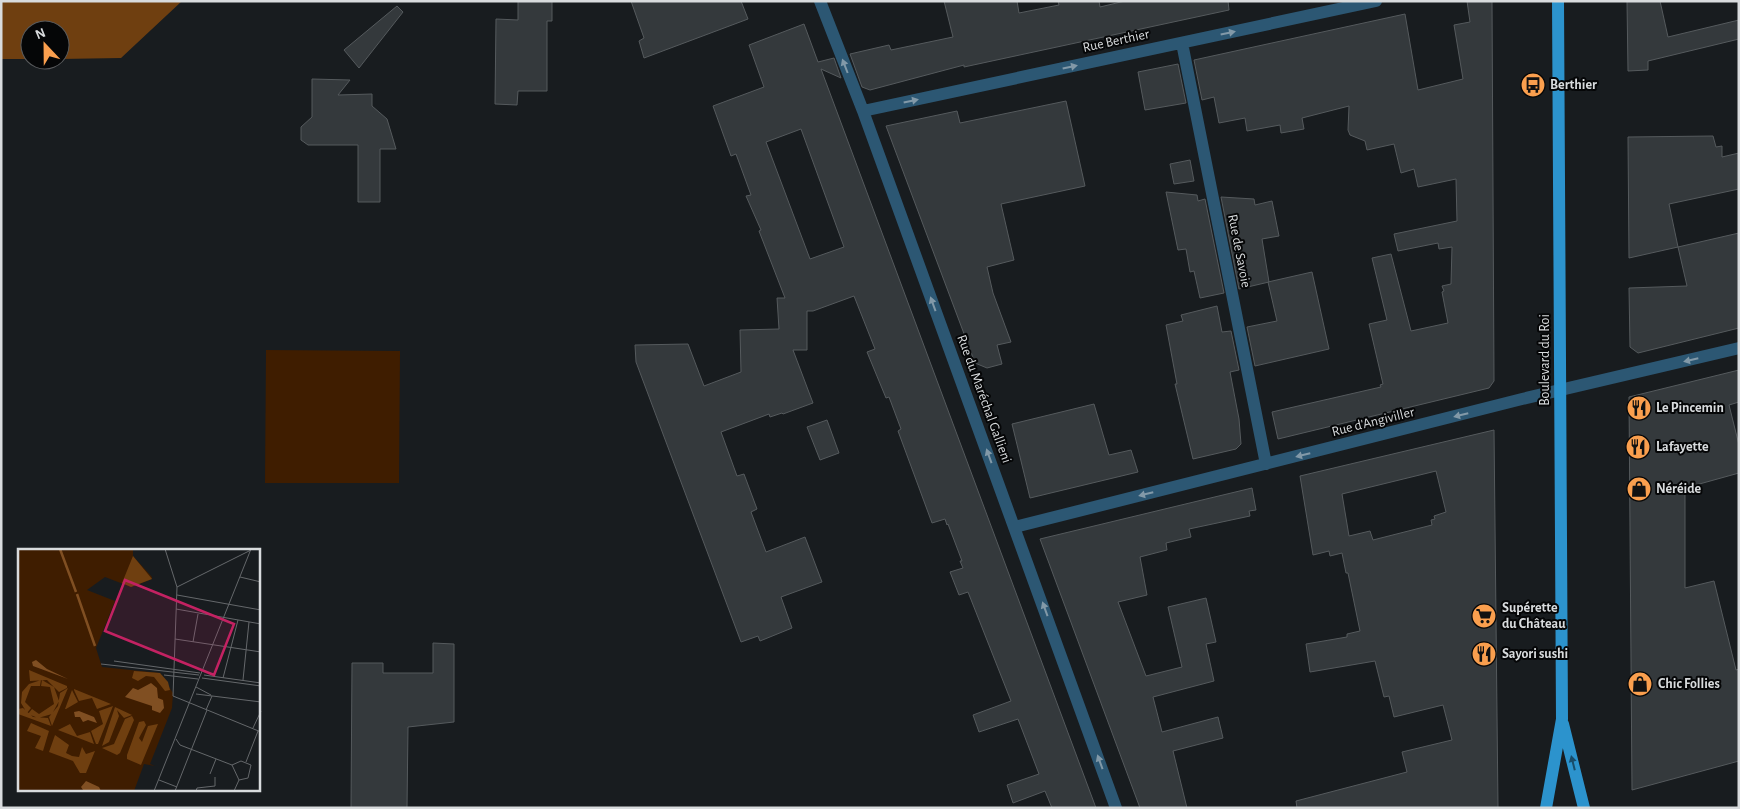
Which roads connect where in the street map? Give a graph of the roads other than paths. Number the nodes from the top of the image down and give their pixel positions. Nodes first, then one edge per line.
1 (820, 1) edge
2 (1376, 1) edge
3 (1558, 1) edge
4 (1182, 43) junction
5 (863, 111) junction
6 (1739, 348) edge
7 (1560, 389) junction
8 (1266, 464) junction
9 (1015, 527) junction
10 (1562, 719) junction
11 (1116, 808) edge
12 (1546, 808) edge
13 (1584, 808) edge

5 -> 1 street, Rue du Maréchal Gallieni
4 -> 2 street, Rue Berthier
3 - 7 main road, Boulevard du Roi
5 -> 4 street, Rue Berthier
4 - 8 street, Rue de Savoie
9 -> 5 street, Rue du Maréchal Gallieni
6 -> 7 street, Rue d'Angiviller
7 -> 8 street, Rue d'Angiviller
7 - 10 main road, Boulevard du Roi
8 -> 9 street, Rue d'Angiviller
11 -> 9 street, Rue du Maréchal Gallieni
10 - 12 main road, Boulevard du Roi
13 -> 10 main road, Boulevard du Roi

